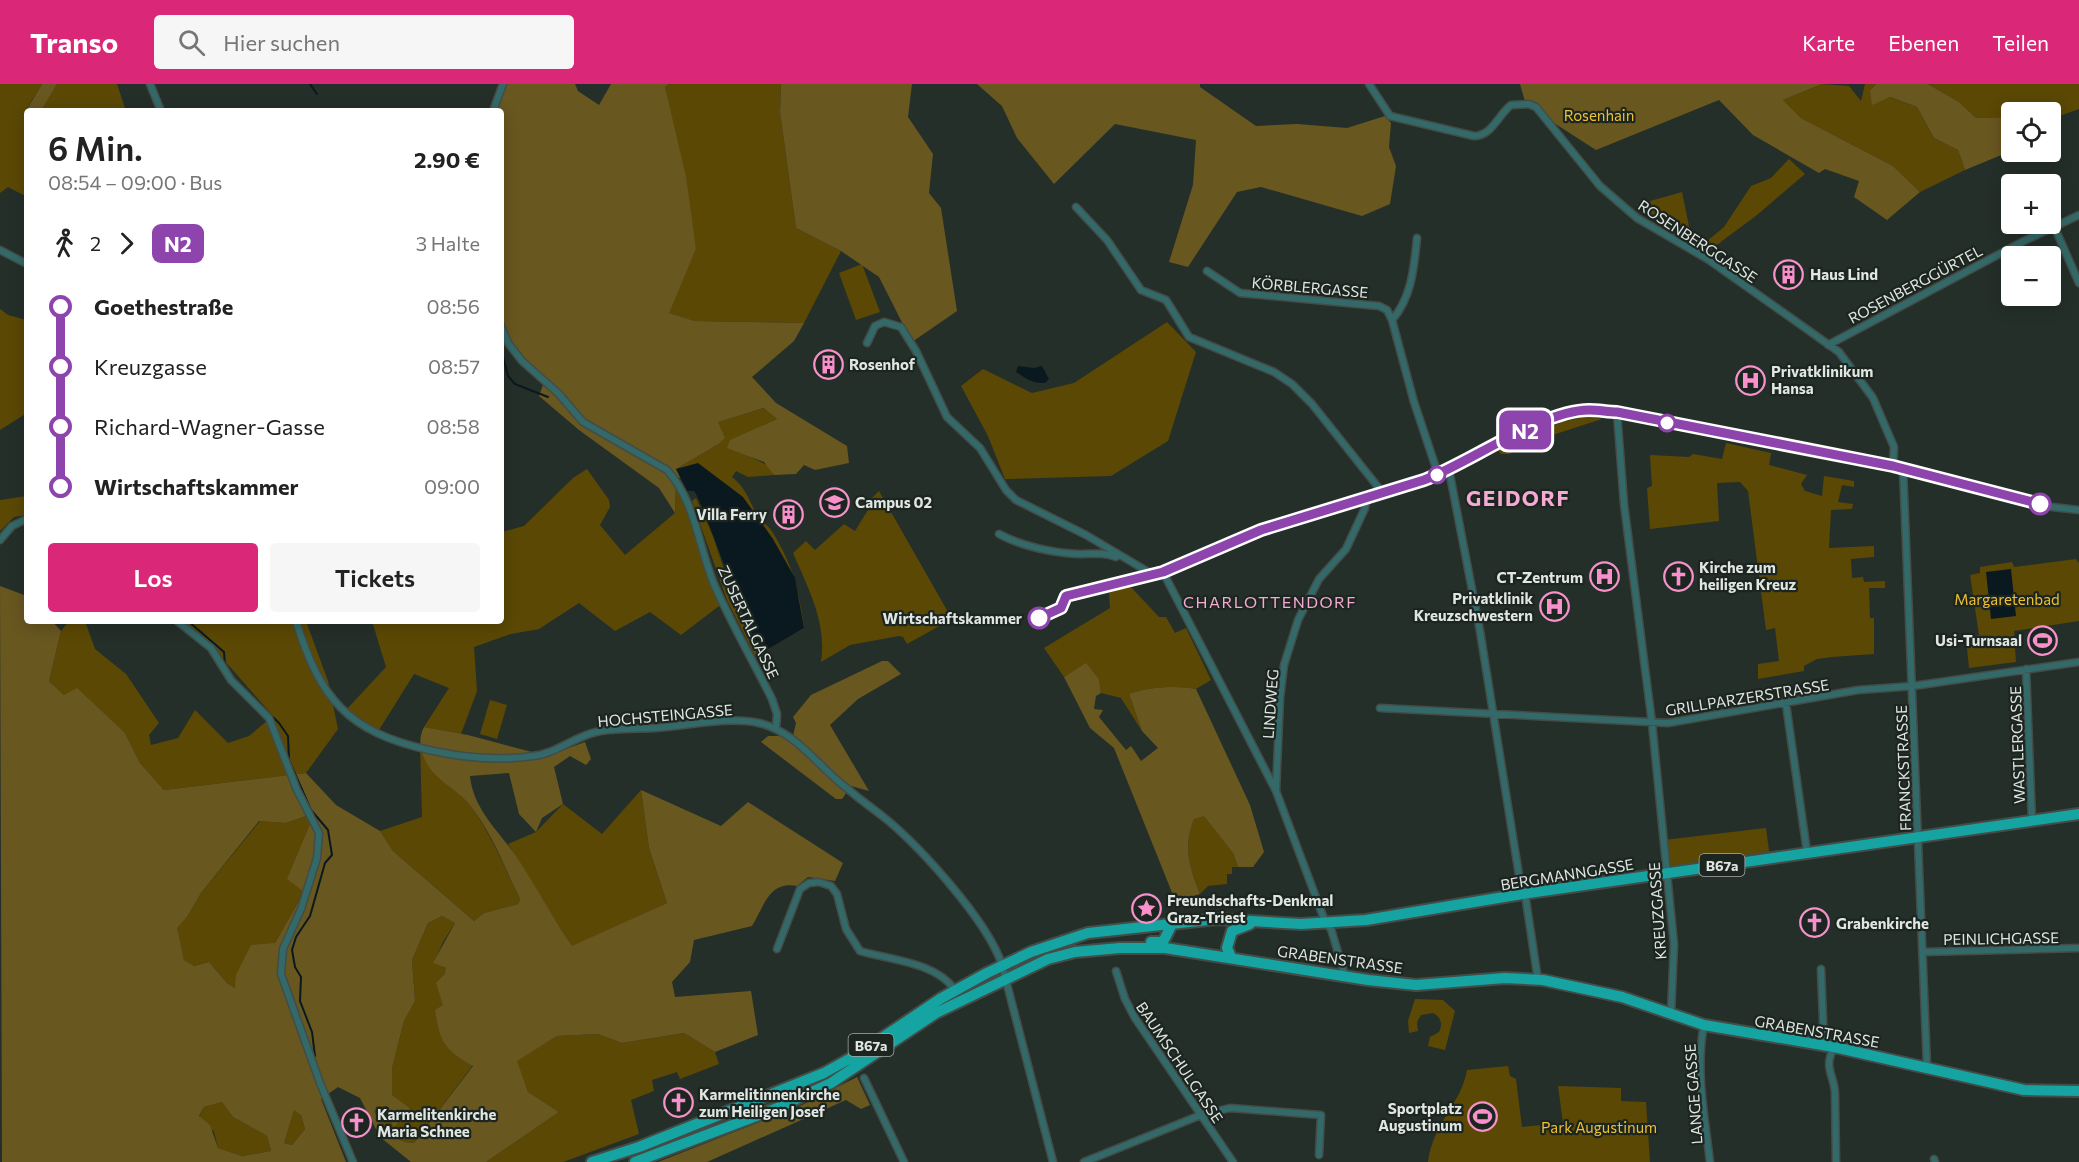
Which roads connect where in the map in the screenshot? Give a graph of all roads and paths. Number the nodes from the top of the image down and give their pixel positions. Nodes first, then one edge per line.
1 (150, 84) edge
2 (503, 84) edge
3 (1369, 84) edge
4 (160, 108) edge
5 (494, 108) edge
6 (1076, 207) dead end
7 (2079, 215) edge
8 (2061, 223) edge
9 (2038, 234) edge
10 (2058, 234) edge
11 (1417, 238) dead end
12 (0, 250) edge
13 (24, 262) edge
14 (1207, 271) dead end
15 (2079, 283) edge
16 (1392, 321) junction
17 (504, 333) edge
18 (867, 343) dead end
19 (1828, 345) junction
20 (1617, 412) junction
21 (1893, 466) junction
22 (1903, 468) junction
23 (1449, 470) junction
24 (1438, 474) junction
25 (1382, 492) junction
26 (1367, 497) junction
27 (2079, 510) edge
28 (24, 520) edge
29 (999, 534) dead end
30 (0, 540) edge
31 (1126, 560) junction
32 (1163, 572) junction
33 (1152, 574) junction
34 (1066, 596) dead end
35 (181, 624) edge
36 (297, 624) edge
37 (2079, 662) edge
38 (2026, 669) junction
39 (1913, 686) junction
40 (1786, 704) junction
41 (1380, 708) dead end
42 (1491, 714) junction
43 (1652, 723) junction
44 (776, 728) junction
45 (1276, 791) junction
46 (2079, 814) edge
47 (2032, 821) junction
48 (1917, 838) junction
49 (1807, 852) junction
50 (1667, 874) junction
51 (1523, 894) junction
52 (1253, 923) junction
53 (1172, 924) junction
54 (1326, 924) junction
55 (2079, 948) edge
56 (777, 949) dead end
57 (1114, 949) junction
58 (1923, 952) junction
59 (1231, 957) junction
60 (1002, 965) junction
61 (1821, 969) dead end
62 (1116, 971) dead end
63 (1345, 976) junction
64 (1005, 979) junction
65 (1538, 980) junction
66 (955, 990) junction
67 (1671, 1015) junction
68 (1704, 1025) junction
69 (1829, 1046) junction
70 (1927, 1067) junction
71 (864, 1078) dead end
72 (2079, 1091) edge
73 (1201, 1115) junction
74 (635, 1148) junction
75 (615, 1153) junction
76 (1318, 1155) dead end
77 (630, 1161) edge
78 (353, 1162) edge
79 (592, 1162) edge
80 (904, 1162) edge
81 (1053, 1162) edge
82 (1084, 1162) edge
83 (1233, 1162) edge
84 (1710, 1162) edge
85 (1836, 1162) edge

1 - 4 street
2 - 5 street
3 - 19 street, ROSENBERGGASSE
6 - 25 street
7 - 8 street, ROSENBERGGÜRTEL
9 - 19 street, ROSENBERGGÜRTEL
10 - 15 street
11 - 16 street
12 - 13 street
14 - 16 street, KÖRBLERGASSE
16 - 24 street
17 - 44 street, ZUSERTALGASSE
18 - 31 street
19 - 21 street, ROSENBERGGASSE
20 - 21 street
20 - 23 street
20 - 43 street, KREUZGASSE
21 - 22 street
22 - 27 street
22 - 39 street, FRANCKSTRASSE
23 - 24 street
23 - 42 street
24 - 25 street
25 - 26 street
26 - 32 street
26 - 45 street, LINDWEG
28 - 30 street
29 - 31 street
31 - 33 street
32 - 33 street
32 - 45 street, LINDWEG
33 - 34 street
35 - 78 street
36 - 44 street, HOCHSTEINGASSE
37 - 38 street, GRILLPARZERSTRASSE
38 - 39 street, GRILLPARZERSTRASSE
38 - 47 street, WASTLERGASSE
39 - 40 street, GRILLPARZERSTRASSE
39 - 48 street, FRANCKSTRASSE
40 - 43 street, GRILLPARZERSTRASSE
40 - 49 street
41 - 42 street, GRILLPARZERSTRASSE
42 - 43 street, GRILLPARZERSTRASSE
42 - 51 street
43 - 50 street, KREUZGASSE
44 - 60 street, HOCHSTEINGASSE
45 - 54 street, LINDWEG
46 - 47 main road, BERGMANNGASSE / B67a
47 - 48 main road, BERGMANNGASSE / B67a
48 - 49 main road, BERGMANNGASSE / B67a
48 - 58 street, FRANCKSTRASSE
49 - 50 main road, BERGMANNGASSE / B67a
50 - 51 main road, BERGMANNGASSE / B67a
50 - 67 street, KREUZGASSE
51 - 54 main road, BERGMANNGASSE / B67a
51 - 65 street
52 - 53 main road, BERGMANNGASSE / B67a
52 - 54 main road, BERGMANNGASSE / B67a
52 - 59 main road
53 - 57 main road
53 - 60 main road, BERGMANNGASSE / B67a
54 - 63 street, LINDWEG
55 - 58 street, PEINLICHGASSE
56 - 66 street
57 - 59 main road, GRABENSTRASSE / B67a
57 - 64 main road, GRABENSTRASSE / B67a
58 - 70 street, FRANCKSTRASSE
59 - 63 main road, GRABENSTRASSE / B67a
60 - 64 street, HOCHSTEINGASSE
60 - 66 main road, B67a
61 - 69 street
62 - 73 street, BAUMSCHULGASSE
63 - 65 main road, GRABENSTRASSE / B67a
64 - 77 main road, GRABENSTRASSE / B67a
64 - 81 street, HOCHSTEINGASSE
65 - 67 main road, GRABENSTRASSE / B67a
66 - 74 main road, B67a
67 - 68 main road, GRABENSTRASSE / B67a
68 - 69 main road, GRABENSTRASSE / B67a
68 - 84 street, LANGE GASSE
69 - 70 main road, GRABENSTRASSE / B67a
69 - 85 street
70 - 72 main road, GRABENSTRASSE / B67a
71 - 80 street
73 - 76 street
73 - 82 street
73 - 83 street, BAUMSCHULGASSE
74 - 75 main road, B67a
74 - 77 main road
75 - 77 main road
75 - 79 main road, B67a

